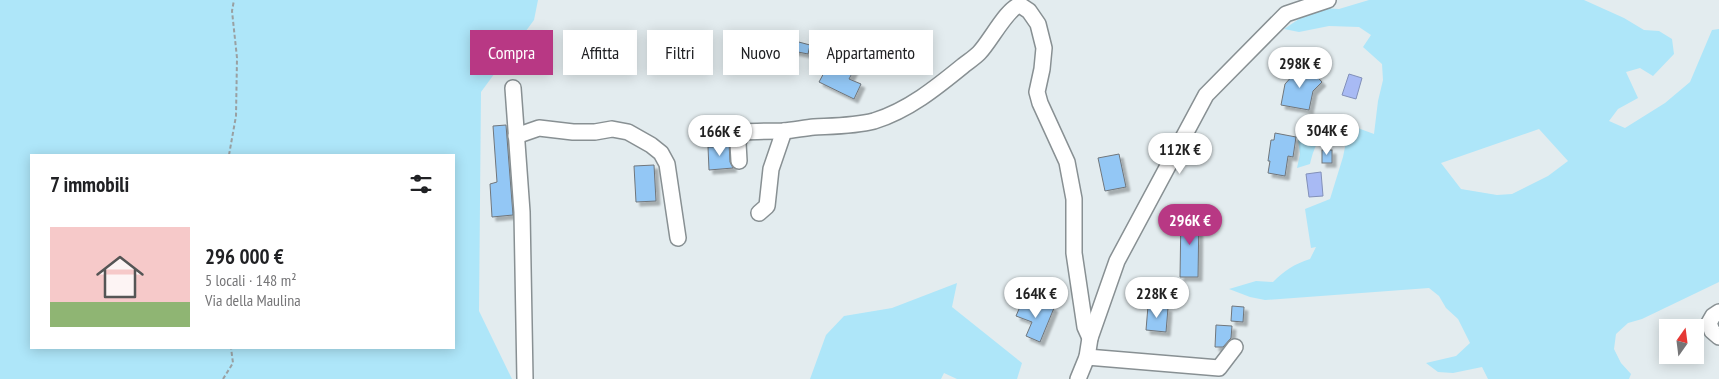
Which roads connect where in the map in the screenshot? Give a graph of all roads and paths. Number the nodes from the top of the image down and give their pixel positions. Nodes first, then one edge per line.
1 (234, 0) edge
2 (1328, 0) edge
3 (513, 88) dead end
4 (784, 131) junction
5 (516, 136) junction
6 (229, 154) edge
7 (739, 160) dead end
8 (759, 213) dead end
9 (678, 238) dead end
10 (1719, 312) edge
11 (1719, 337) edge
12 (1090, 338) junction
13 (1235, 347) dead end
14 (231, 349) edge
15 (1087, 357) junction
16 (223, 379) edge
17 (525, 379) edge
18 (1078, 379) edge

1 - 6 path
2 - 12 street
3 - 5 street
4 - 7 street
4 - 8 street
4 - 12 street
5 - 9 street
5 - 17 street
10 - 11 street
12 - 15 street
13 - 15 street
14 - 16 path
15 - 18 street

